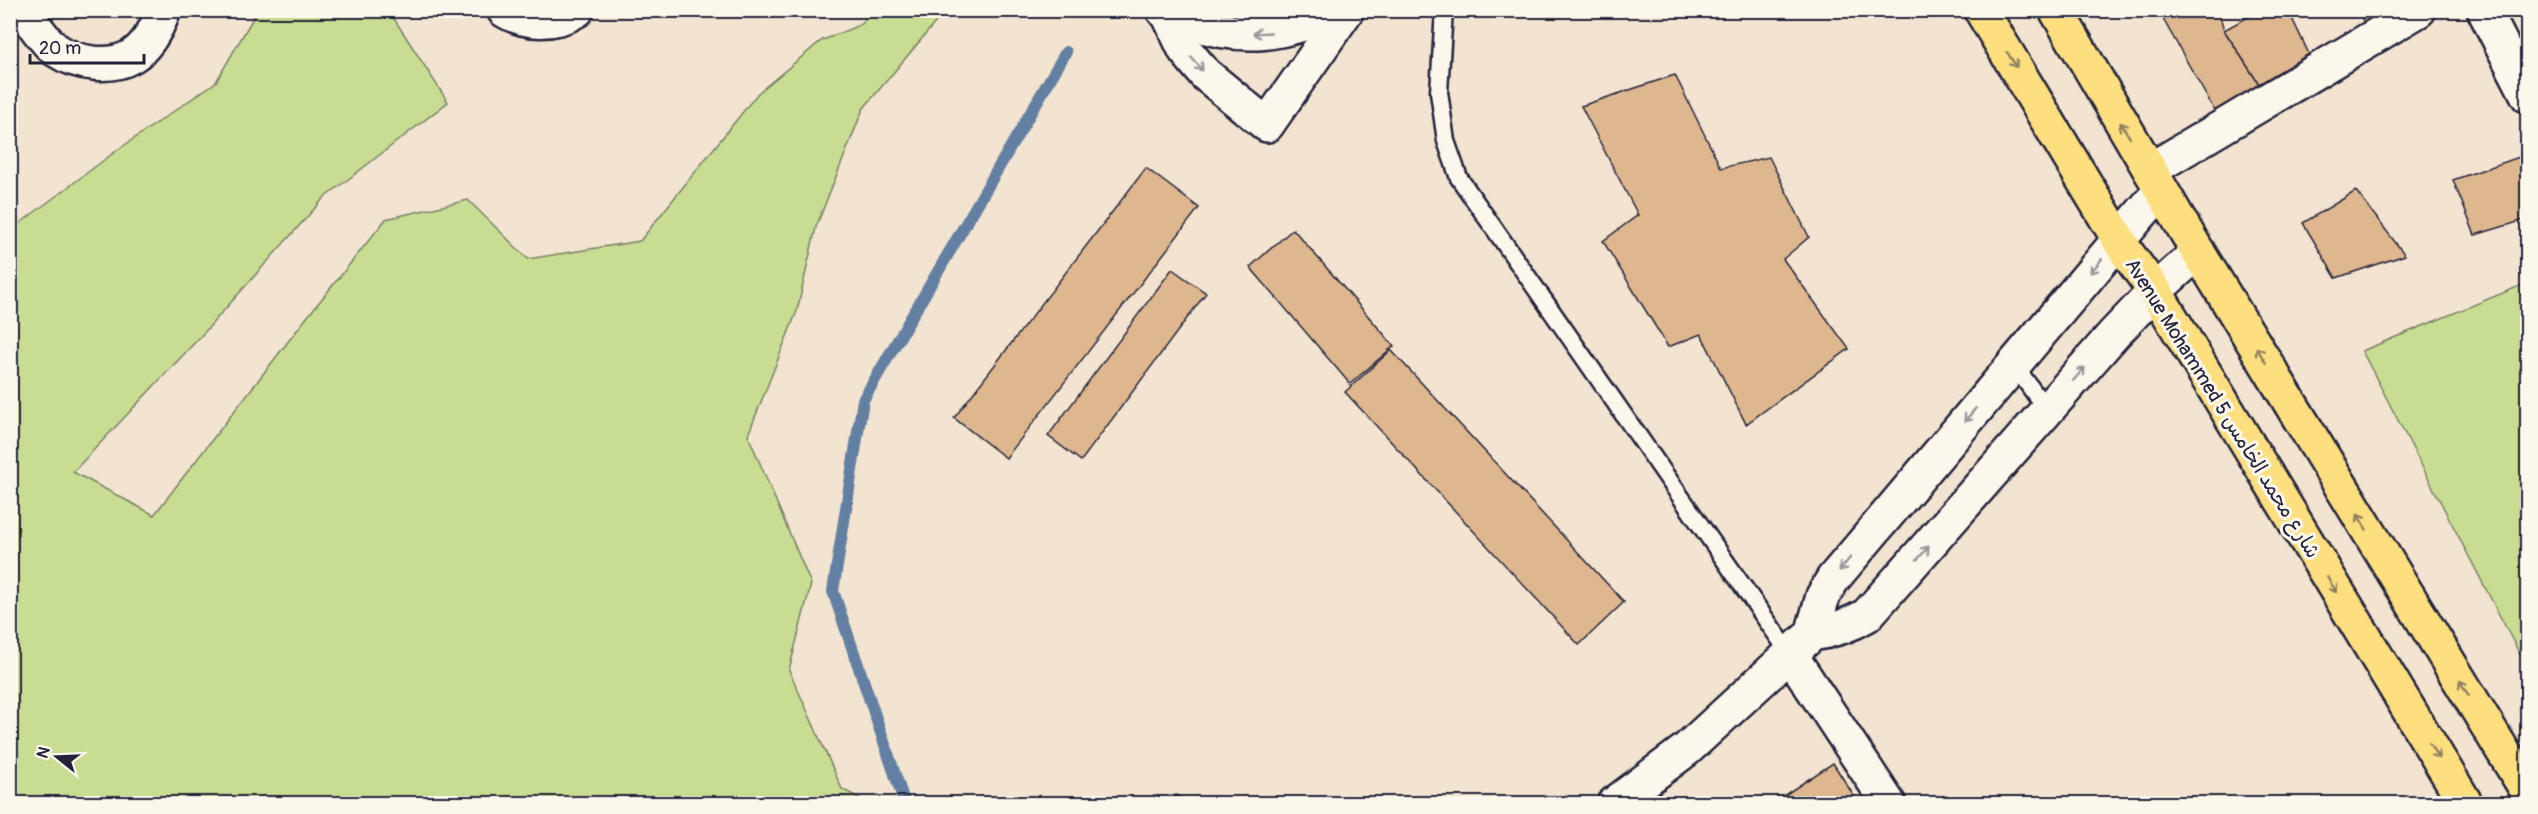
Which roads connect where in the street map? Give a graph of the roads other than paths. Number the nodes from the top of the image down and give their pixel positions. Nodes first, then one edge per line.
1 (23, 10) edge
2 (164, 10) edge
3 (504, 10) edge
4 (577, 10) edge
5 (1337, 10) edge
6 (1347, 10) edge
7 (1444, 10) edge
8 (1981, 10) edge
9 (2056, 10) edge
10 (2418, 10) edge
11 (2484, 10) edge
12 (1165, 12) edge
13 (2528, 96) edge
14 (2155, 180) junction
15 (2119, 238) junction
16 (2198, 252) junction
17 (2155, 291) junction
18 (2013, 363) junction
19 (2047, 411) junction
20 (1801, 644) junction
21 (2528, 792) edge
22 (1614, 804) edge
23 (1889, 804) edge
24 (2466, 804) edge

1 - 2 street
3 - 4 street
5 -> 12 street
12 -> 6 street
7 - 20 lane
8 -> 15 main road, Avenue Mohammed 5 شارع محمد الخامس
14 -> 9 main road
10 - 14 street
11 - 13 street
14 - 15 street
14 - 16 main road
15 - 17 main road, Avenue Mohammed 5 شارع محمد الخامس
15 -> 18 street
16 - 17 street
21 -> 16 main road
19 -> 17 street
17 -> 24 main road, Avenue Mohammed 5 شارع محمد الخامس
18 - 19 lane
18 -> 20 street
20 -> 19 street
20 - 22 street
20 - 23 street

